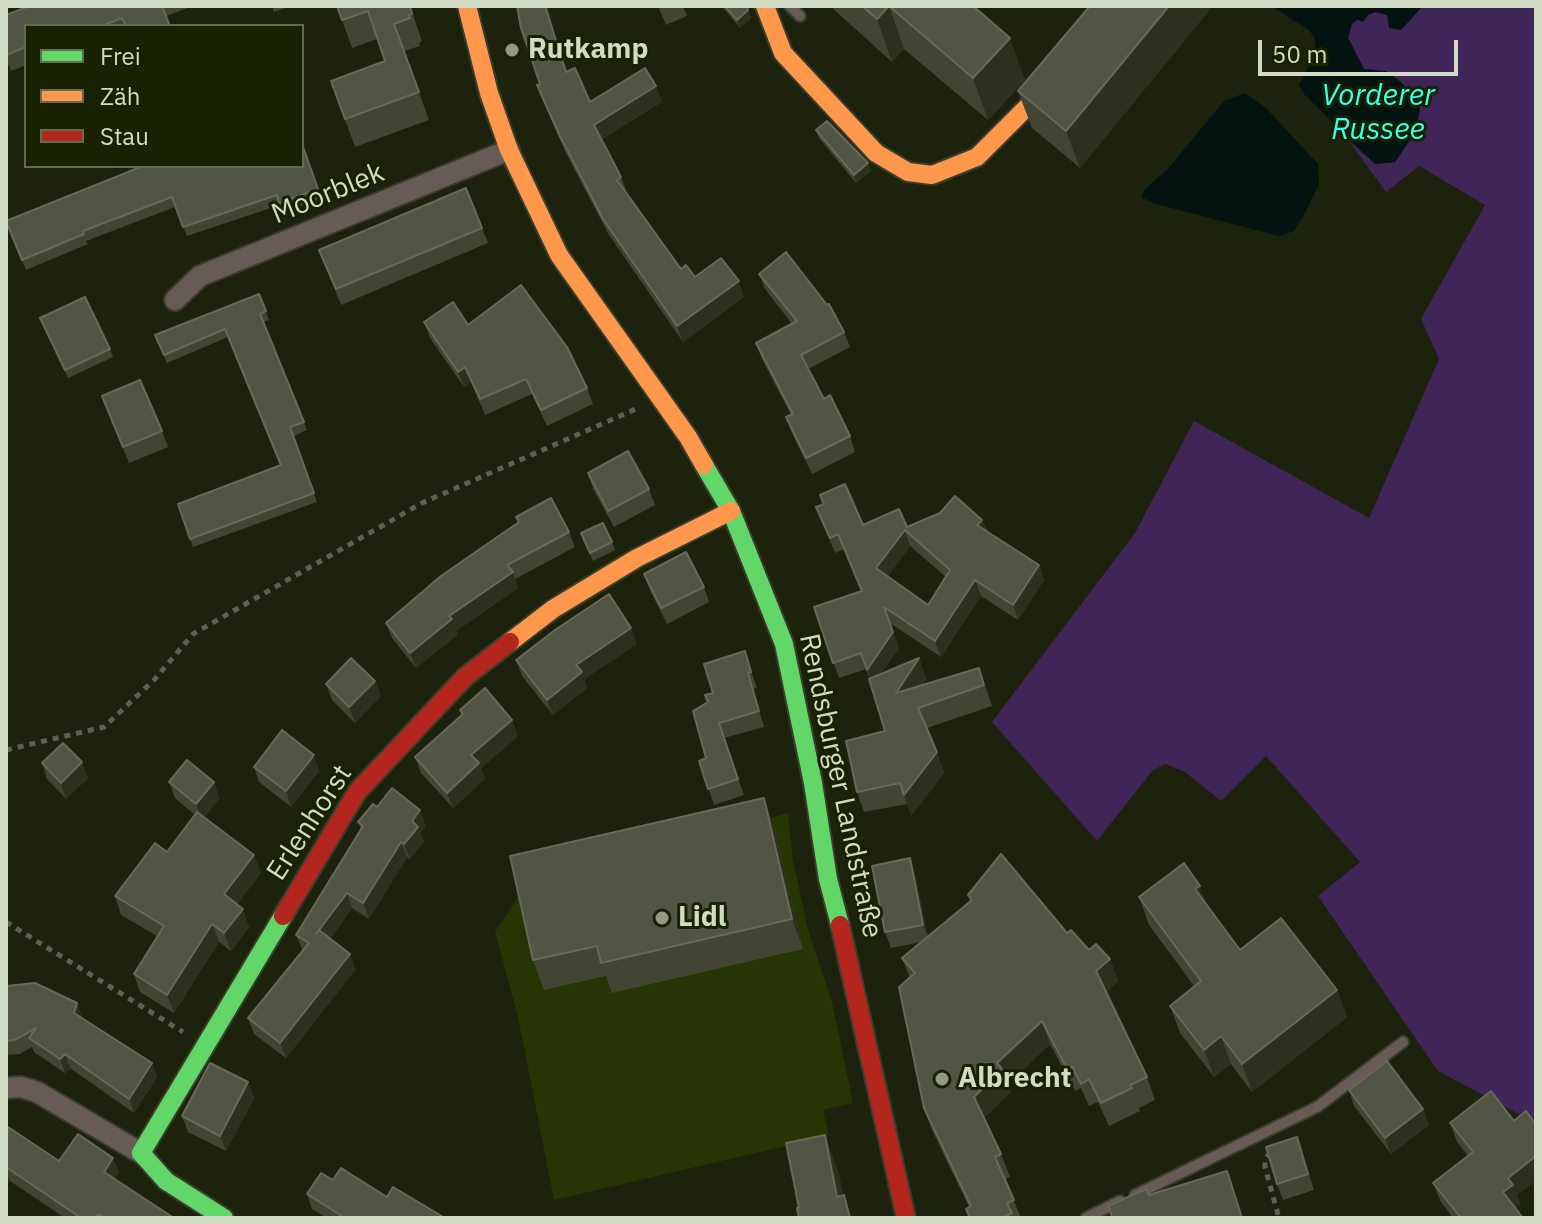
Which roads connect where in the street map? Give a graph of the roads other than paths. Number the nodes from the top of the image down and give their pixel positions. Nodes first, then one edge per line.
1 (467, 6) edge
2 (765, 6) edge
3 (790, 6) edge
4 (800, 16) dead end
5 (1054, 63) edge
6 (509, 150) junction
7 (175, 300) dead end
8 (731, 511) junction
9 (1403, 1042) dead end
10 (6, 1088) edge
11 (141, 1153) junction
12 (224, 1218) edge
13 (906, 1218) edge
14 (1086, 1218) edge

1 - 6 street, Rendsburger Landstraße
2 - 5 street
3 - 4 lane
6 - 7 street, Moorblek
6 - 8 street, Rendsburger Landstraße
8 - 11 street, Erlenhorst
8 - 13 street, Rendsburger Landstraße
9 - 14 lane
10 - 11 street
11 - 12 street

